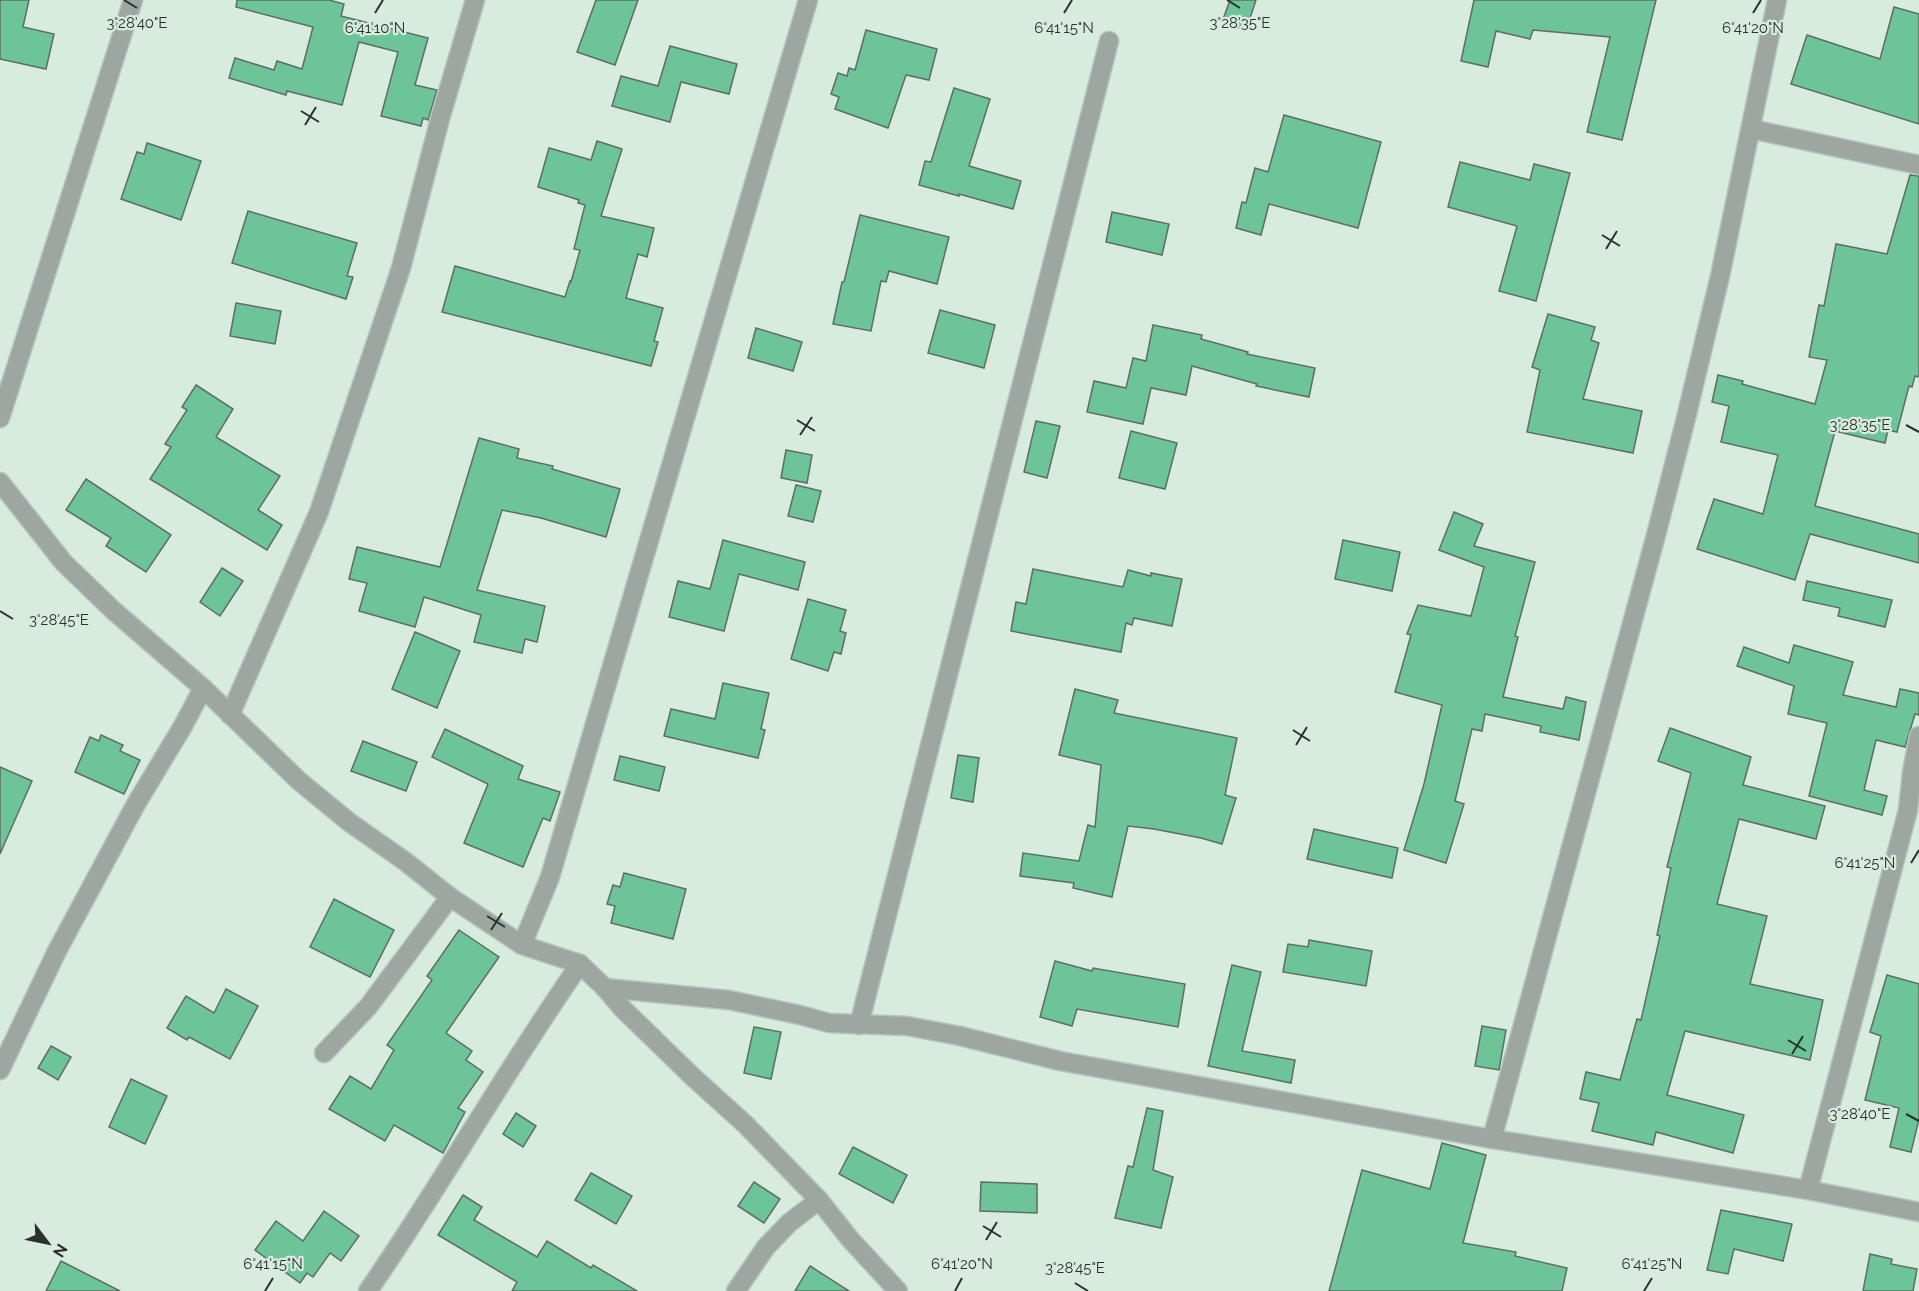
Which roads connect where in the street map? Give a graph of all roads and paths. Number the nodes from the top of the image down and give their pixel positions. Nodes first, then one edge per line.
1 (133, 0) edge
2 (475, 0) edge
3 (808, 0) edge
4 (1777, 0) edge
5 (1109, 41) dead end
6 (1751, 129) junction
7 (1919, 165) edge
8 (0, 418) edge
9 (2, 487) edge
10 (203, 688) junction
11 (230, 715) junction
12 (1919, 736) edge
13 (450, 897) junction
14 (522, 945) junction
15 (580, 964) junction
16 (605, 988) junction
17 (859, 1025) junction
18 (324, 1053) dead end
19 (0, 1070) edge
20 (1492, 1139) junction
21 (1808, 1190) junction
22 (819, 1200) junction
23 (1919, 1212) edge
24 (368, 1291) edge
25 (736, 1291) edge
26 (898, 1291) edge

1 - 8 street
2 - 11 street
3 - 14 street
4 - 6 street
5 - 17 street
6 - 7 street
6 - 20 street
9 - 10 street
10 - 11 street
10 - 19 street
11 - 13 street
12 - 21 street
13 - 14 street
13 - 18 street
14 - 15 street
15 - 16 street
15 - 24 street
16 - 17 street
16 - 22 street
17 - 20 street
20 - 21 street
21 - 23 street
22 - 25 street
22 - 26 street

